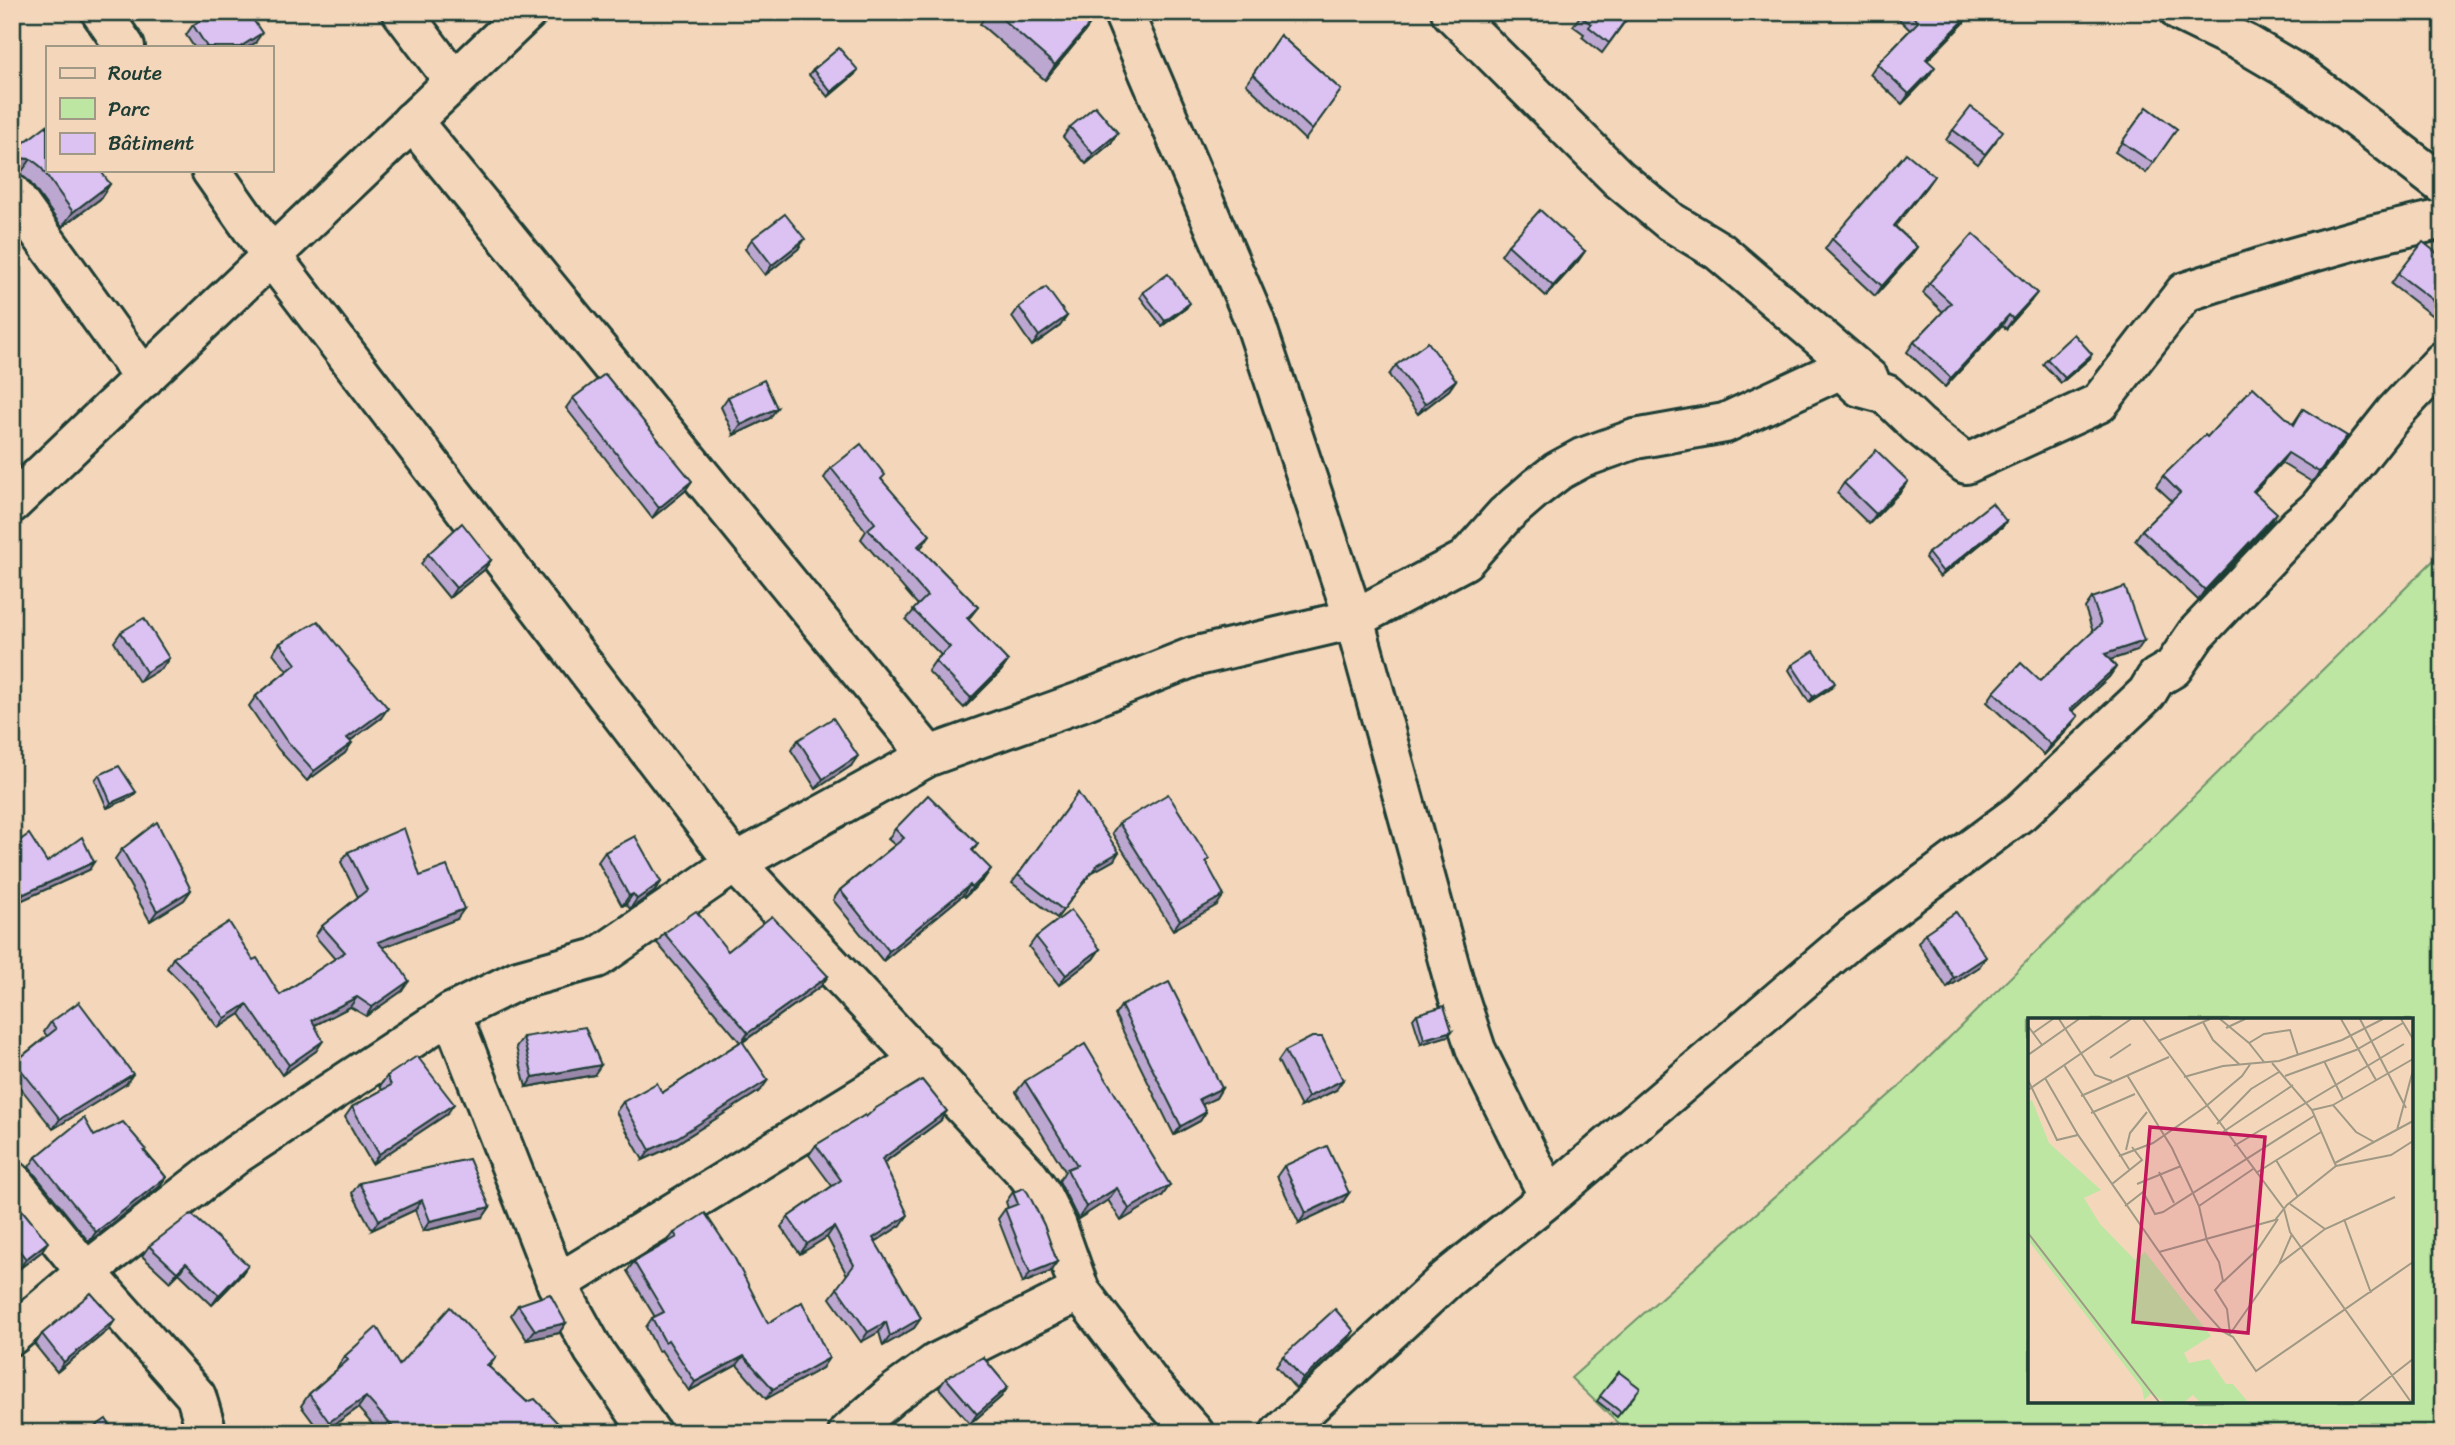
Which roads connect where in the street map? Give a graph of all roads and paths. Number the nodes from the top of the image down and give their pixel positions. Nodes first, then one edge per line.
1 (101, 12) edge
2 (402, 12) edge
3 (527, 12) edge
4 (1123, 12) edge
5 (1451, 12) edge
6 (2180, 12) edge
7 (124, 46) edge
8 (454, 81) junction
9 (412, 121) junction
10 (212, 172) edge
11 (2443, 185) edge
12 (12, 194) edge
13 (2443, 219) edge
14 (272, 257) junction
15 (2443, 361) edge
16 (144, 378) junction
17 (1886, 394) junction
18 (12, 503) edge
19 (1354, 619) junction
20 (929, 756) junction
21 (736, 863) junction
22 (451, 1013) junction
23 (922, 1060) junction
24 (12, 1181) edge
25 (1549, 1197) junction
26 (86, 1272) junction
27 (557, 1284) junction
28 (1080, 1291) junction
29 (12, 1335) edge
30 (207, 1433) edge
31 (652, 1433) edge
32 (848, 1433) edge
33 (1194, 1433) edge
34 (1280, 1433) edge

1 - 7 street
2 - 8 street
3 - 8 street
4 - 19 street
5 - 17 street
6 - 11 street
8 - 9 street
9 - 14 street
9 - 20 street
10 - 14 street
12 - 16 street
13 - 17 street
14 - 16 street
14 - 21 street
15 - 25 street
16 - 18 street
17 - 19 street
19 - 20 street
19 - 25 street
20 - 21 street
21 - 22 street
21 - 23 street
22 - 26 street
22 - 27 street
23 - 27 street
23 - 28 street
24 - 26 street
25 - 34 street
26 - 29 street
26 - 30 street
27 - 31 street
28 - 32 street
28 - 33 street

